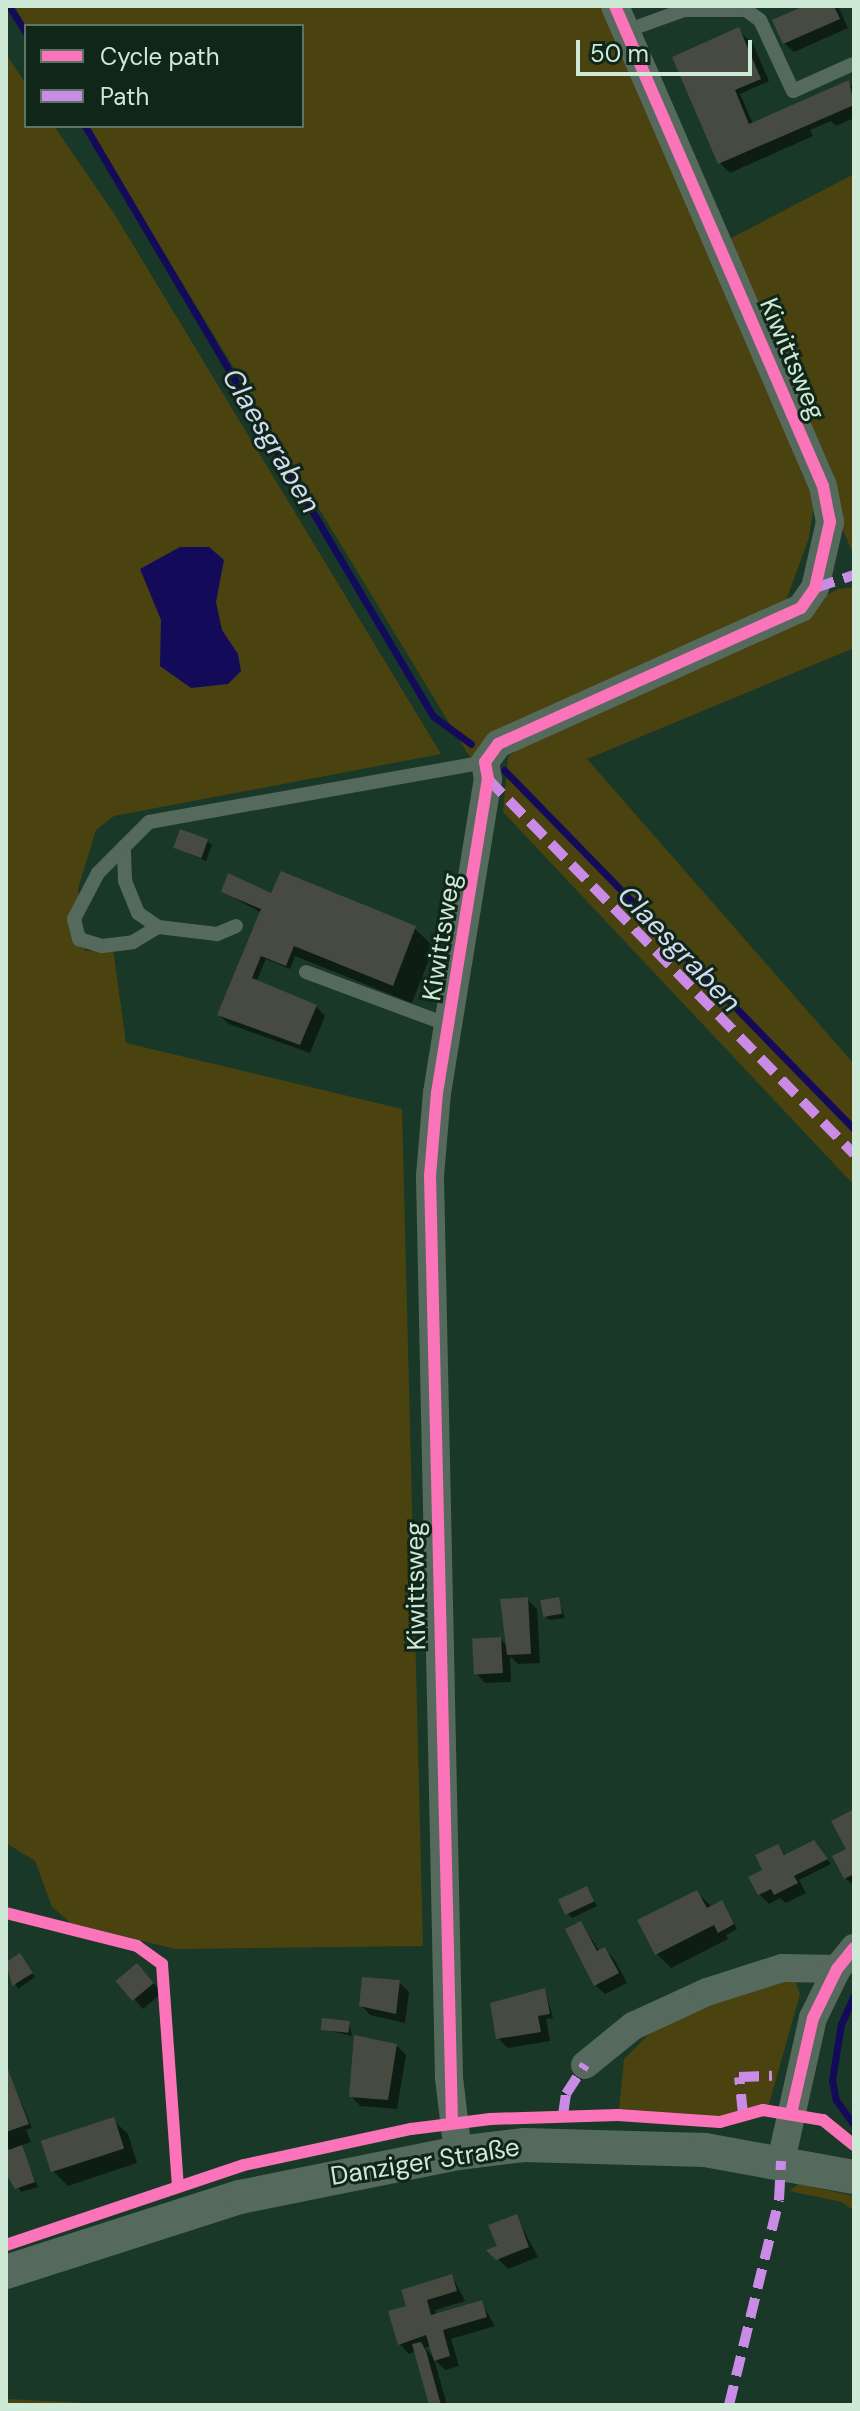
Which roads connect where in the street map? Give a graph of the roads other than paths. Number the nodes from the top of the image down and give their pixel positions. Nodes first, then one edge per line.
1 (620, 18) edge
2 (853, 64) edge
3 (485, 762) junction
4 (124, 847) junction
5 (236, 926) dead end
6 (158, 927) junction
7 (306, 972) dead end
8 (451, 1026) junction
9 (845, 1958) edge
10 (585, 2065) dead end
11 (458, 2153) junction
12 (781, 2161) junction
13 (854, 2177) edge
14 (6, 2272) edge

1 - 2 lane
1 - 3 street, Kiwittsweg
3 - 4 lane
3 - 8 street, Kiwittsweg
4 - 6 lane
4 - 6 lane
5 - 6 lane
7 - 8 lane
8 - 11 street, Kiwittsweg
9 - 10 street
9 - 12 street
11 - 12 street, Danziger Straße
11 - 14 street, Danziger Straße
12 - 13 street, Danziger Straße

